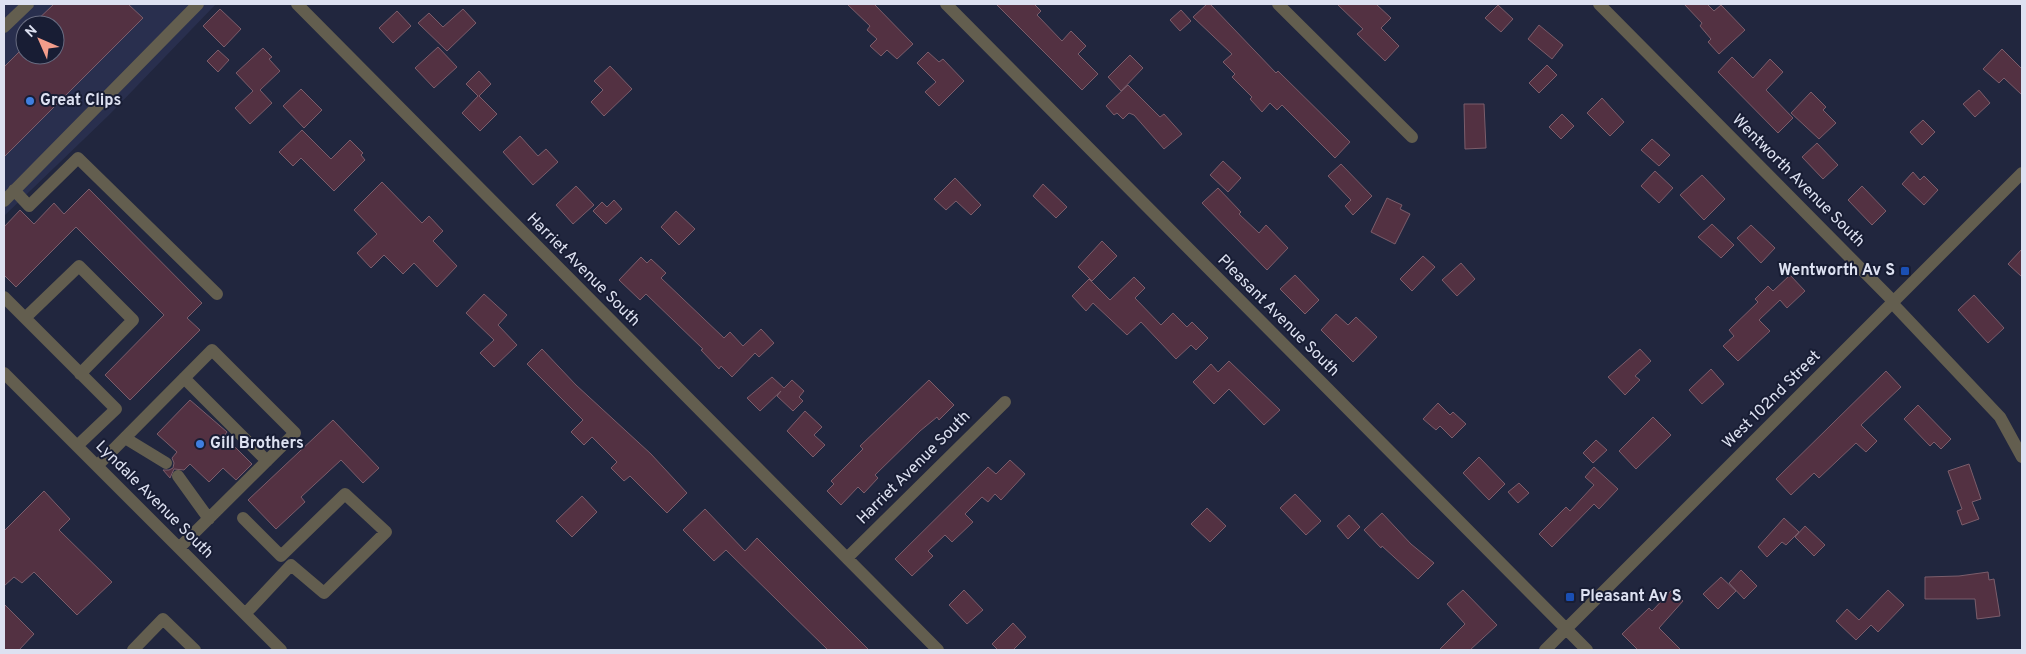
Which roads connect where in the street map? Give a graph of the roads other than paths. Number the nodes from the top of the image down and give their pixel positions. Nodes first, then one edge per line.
1 (28, 4) edge
2 (198, 4) edge
3 (297, 4) edge
4 (946, 4) edge
5 (1278, 4) edge
6 (1600, 4) edge
7 (4, 27) edge
8 (1412, 137) dead end
9 (2022, 173) edge
10 (14, 190) junction
11 (4, 201) edge
12 (216, 294) dead end
13 (4, 297) edge
14 (1894, 302) junction
15 (25, 318) junction
16 (4, 372) edge
17 (80, 374) junction
18 (184, 378) junction
19 (1004, 402) dead end
20 (125, 438) junction
21 (77, 446) junction
22 (2022, 457) edge
23 (267, 461) junction
24 (166, 463) dead end
25 (97, 466) junction
26 (178, 476) dead end
27 (242, 518) dead end
28 (208, 519) junction
29 (179, 548) junction
30 (281, 556) junction
31 (847, 558) junction
32 (291, 565) junction
33 (244, 614) junction
34 (1566, 630) junction
35 (132, 650) edge
36 (195, 650) edge
37 (281, 650) edge
38 (938, 650) edge
39 (1545, 650) edge
40 (1587, 650) edge

1 - 7 street
2 - 10 street
3 - 31 street, Harriet Avenue South
4 - 34 street, Pleasant Avenue South
5 - 8 street
6 - 14 street, Wentworth Avenue South
9 - 14 street, West 102nd Street
10 - 11 street
10 - 12 street
13 - 15 street
14 - 22 street, Wentworth Avenue South
14 - 34 street, West 102nd Street
15 - 17 street
15 - 17 street
16 - 21 street, Lyndale Avenue South
17 - 21 street
18 - 20 street
18 - 23 street
18 - 23 street
19 - 31 street, Harriet Avenue South
20 - 24 street
20 - 25 street
21 - 25 street, Lyndale Avenue South
23 - 28 street
25 - 29 street, Lyndale Avenue South
26 - 28 street
27 - 30 street
28 - 29 street
29 - 33 street, Lyndale Avenue South
30 - 32 street
30 - 32 street
31 - 38 street, Harriet Avenue South
32 - 33 street
33 - 37 street, Lyndale Avenue South
34 - 39 street, West 102nd Street
34 - 40 street, Pleasant Avenue South
35 - 36 street

